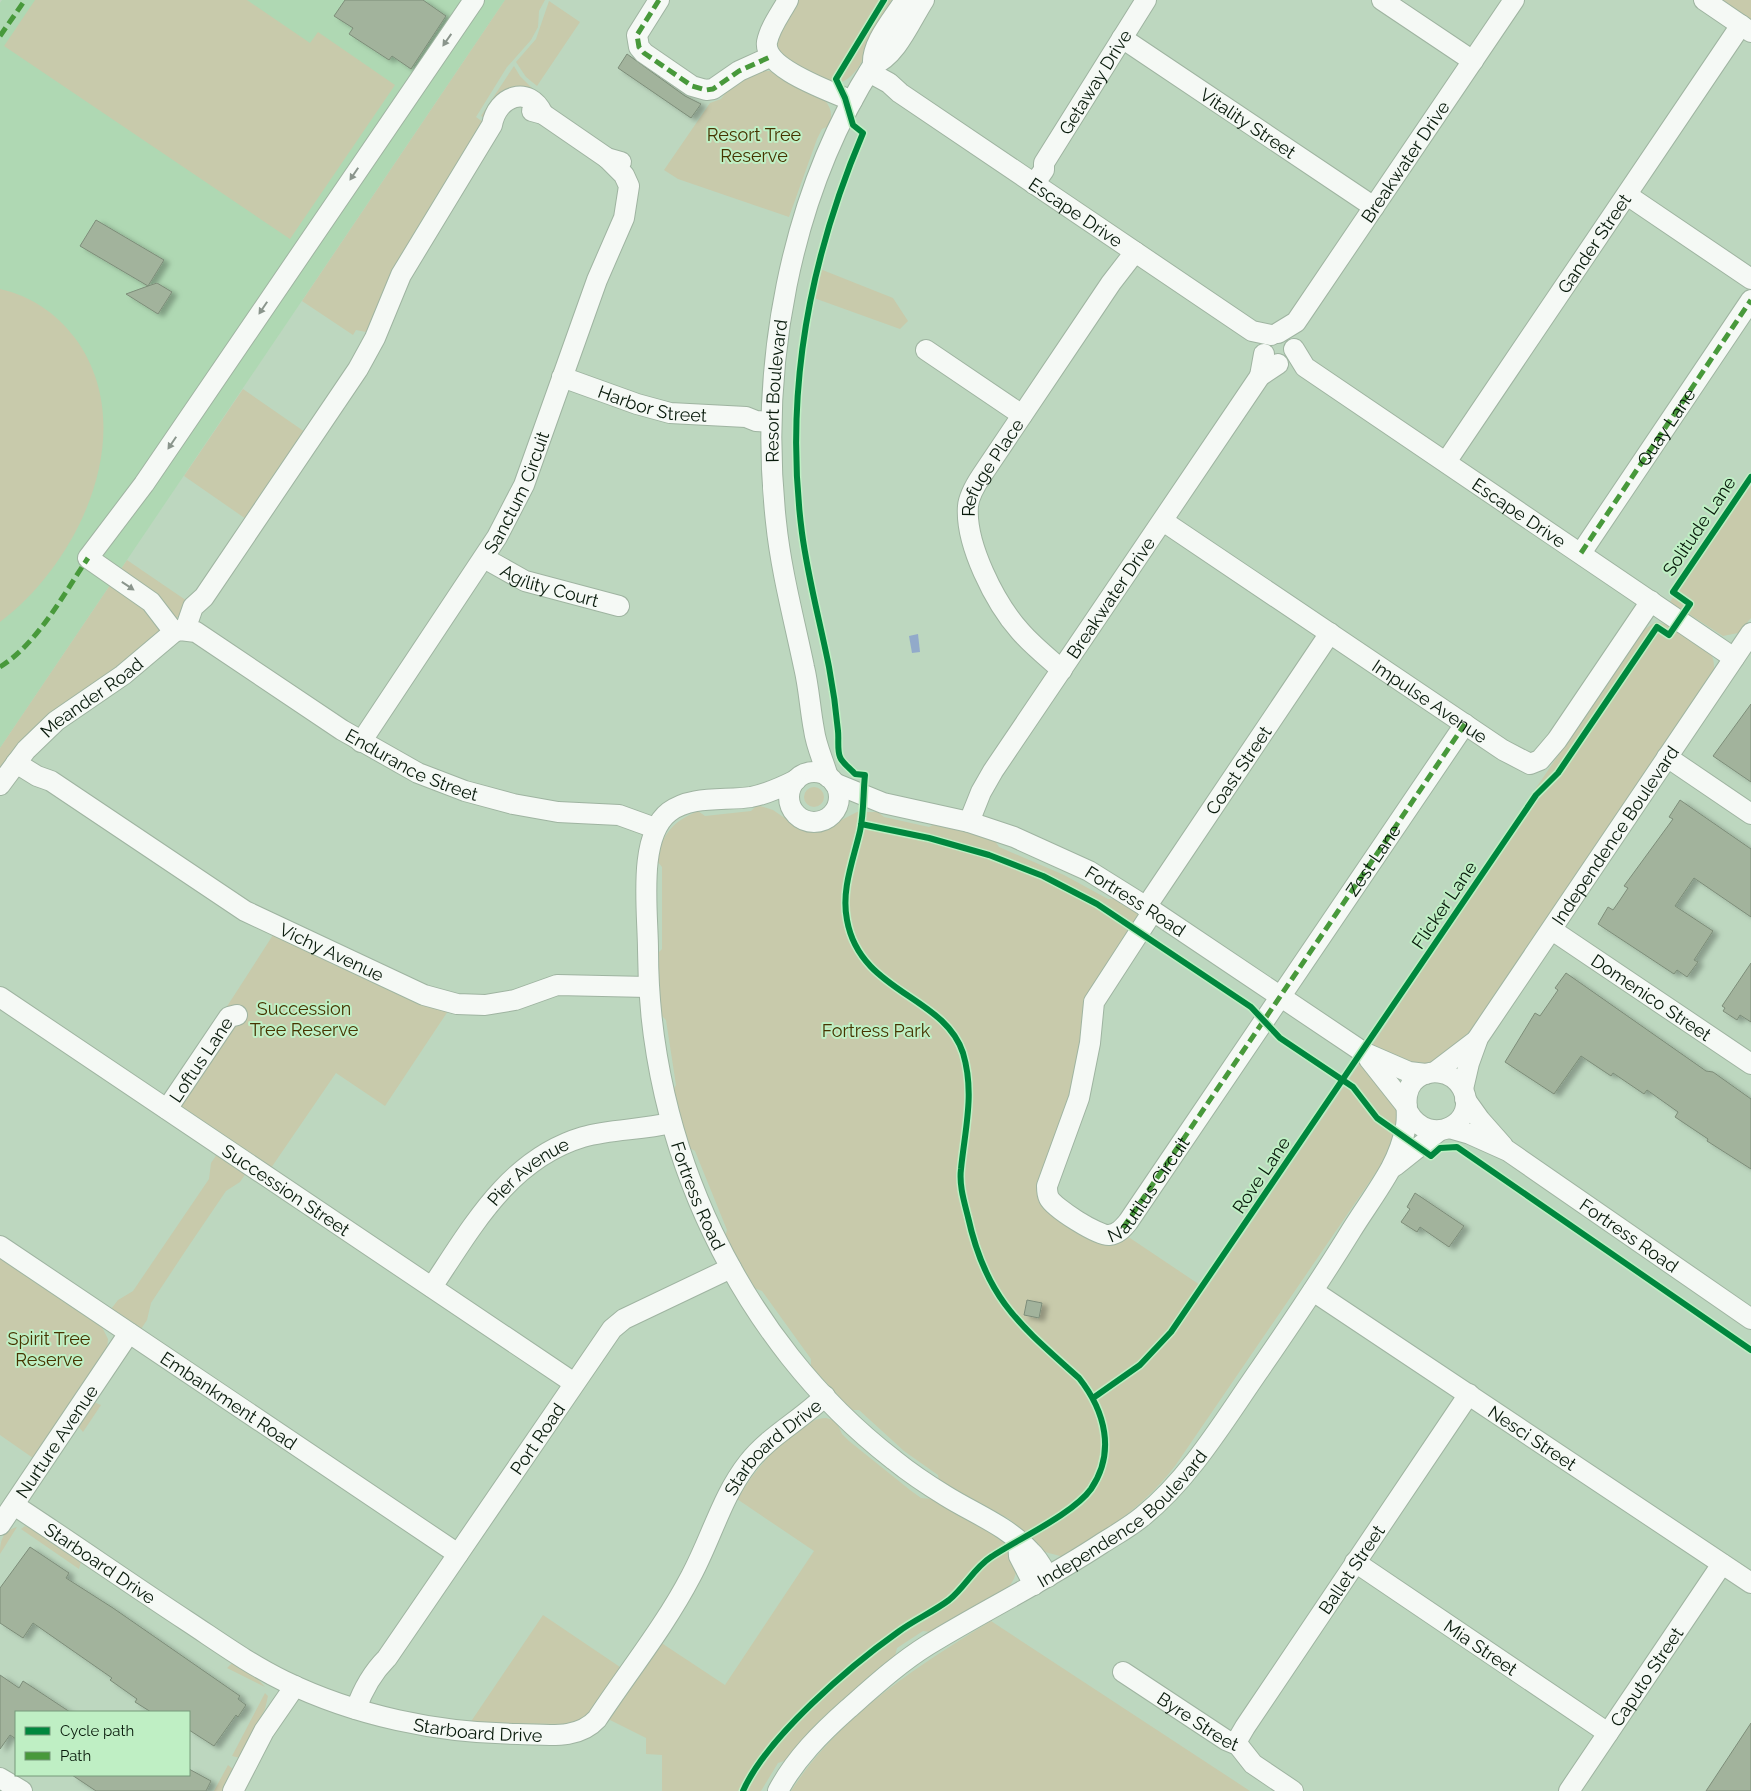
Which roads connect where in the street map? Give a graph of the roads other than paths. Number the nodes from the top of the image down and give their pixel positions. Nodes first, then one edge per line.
1 (474, 0) edge
2 (659, 0) edge
3 (788, 0) edge
4 (905, 0) edge
5 (924, 0) edge
6 (1146, 0) edge
7 (1382, 0) edge
8 (1514, 0) edge
9 (1704, 0) edge
10 (896, 29) junction
11 (1746, 29) edge
12 (1122, 38) junction
13 (770, 57) junction
14 (1473, 61) junction
15 (869, 72) junction
16 (852, 102) junction
17 (1032, 182) junction
18 (1627, 195) junction
19 (1374, 207) junction
20 (1133, 251) junction
21 (1751, 279) edge
22 (1751, 300) edge
23 (1275, 347) junction
24 (926, 350) dead end
25 (562, 377) junction
26 (1022, 415) junction
27 (771, 418) junction
28 (1446, 462) junction
29 (1163, 521) junction
30 (1580, 553) junction
31 (484, 558) junction
32 (1651, 602) junction
33 (618, 606) dead end
34 (185, 631) junction
35 (1751, 633) edge
36 (1330, 634) junction
37 (1734, 658) junction
38 (1062, 670) junction
39 (1464, 724) junction
40 (814, 731) junction
41 (361, 742) junction
42 (1667, 757) junction
43 (20, 758) junction
44 (799, 778) junction
45 (831, 780) junction
46 (0, 785) edge
47 (750, 797) junction
48 (883, 803) junction
49 (794, 812) junction
50 (1751, 814) edge
51 (831, 815) junction
52 (969, 822) junction
53 (655, 828) junction
54 (1150, 909) junction
55 (1552, 930) junction
56 (648, 987) junction
57 (1281, 996) junction
58 (0, 997) edge
59 (237, 1015) dead end
60 (1478, 1038) junction
61 (1363, 1052) junction
62 (1751, 1064) edge
63 (1430, 1073) junction
64 (1464, 1094) junction
65 (168, 1109) junction
66 (1407, 1109) junction
67 (670, 1123) junction
68 (1444, 1130) junction
69 (1508, 1151) junction
70 (1389, 1171) junction
71 (0, 1246) edge
72 (731, 1268) junction
73 (432, 1287) junction
74 (1313, 1291) junction
75 (1751, 1319) edge
76 (129, 1333) junction
77 (574, 1383) junction
78 (1469, 1394) junction
79 (825, 1396) junction
80 (14, 1505) junction
81 (0, 1525) edge
82 (458, 1554) junction
83 (1355, 1562) junction
84 (1722, 1564) junction
85 (1041, 1581) junction
86 (1751, 1583) edge
87 (1123, 1672) dead end
88 (289, 1683) junction
89 (364, 1711) junction
90 (1608, 1733) junction
91 (1238, 1745) junction
92 (0, 1778) edge
93 (22, 1791) edge
94 (233, 1791) edge
95 (778, 1791) edge
96 (1293, 1791) edge
97 (1568, 1791) edge

1 -> 34 street, Endurance Street
2 - 13 street
3 - 13 street
4 - 10 street, Resort Boulevard
5 - 10 street, Resort Boulevard
6 - 12 street, Getaway Drive
7 - 14 street
8 - 14 street, Breakwater Drive
9 - 11 street
10 - 15 street, Resort Boulevard
11 - 18 street, Gander Street
12 - 17 street, Getaway Drive
12 - 19 street, Vitality Street
13 - 16 street
14 - 19 street, Breakwater Drive
15 - 16 street, Resort Boulevard
15 - 17 street, Escape Drive
16 - 27 street, Resort Boulevard
17 - 20 street, Escape Drive
18 - 21 street
18 - 28 street, Gander Street
19 - 23 street, Breakwater Drive
20 - 23 street, Escape Drive
20 - 26 street, Refuge Place
22 - 30 street, Quay Lane
23 - 28 street, Escape Drive
23 - 29 street, Breakwater Drive
24 - 26 street
25 - 27 street, Harbor Street
25 - 31 street, Sanctum Circuit
25 - 34 street, Sanctum Circuit
26 - 38 street, Refuge Place
27 - 40 street, Resort Boulevard
28 - 30 street, Escape Drive
29 - 36 street, Impulse Avenue
29 - 38 street, Breakwater Drive
30 - 32 street, Escape Drive
31 - 33 street, Agility Court
31 - 41 street, Sanctum Circuit
32 - 37 street, Escape Drive
32 - 39 street, Impulse Avenue
34 - 41 street, Endurance Street
34 - 43 street, Meander Road
35 - 37 street, Independence Boulevard
36 - 39 street, Impulse Avenue
36 - 54 street, Coast Street
37 - 42 street, Independence Boulevard
38 - 52 street, Breakwater Drive
39 - 57 street, Zest Lane
40 - 44 street, Resort Boulevard
40 - 45 street, Resort Boulevard
41 - 53 street, Endurance Street
42 - 50 street
42 - 55 street, Independence Boulevard
43 - 46 street, Meander Road
43 - 56 street, Vichy Avenue
44 - 45 street
44 - 47 street, Fortress Road
44 - 49 street
45 - 48 street, Fortress Road
45 - 51 street
47 - 49 street, Fortress Road
47 - 53 street, Fortress Road
48 - 51 street, Fortress Road
48 - 52 street, Fortress Road
49 - 51 street
52 - 54 street, Fortress Road
53 - 56 street, Fortress Road
54 - 57 street, Fortress Road
54 - 57 street, Nautilus Circuit
55 - 60 street, Independence Boulevard
55 - 62 street, Domenico Street
56 - 67 street, Fortress Road
57 - 61 street, Fortress Road
58 - 65 street, Succession Street
59 - 65 street, Loftus Lane
60 - 63 street, Independence Boulevard
60 - 64 street, Independence Boulevard
61 - 63 street, Fortress Road
61 - 66 street, Fortress Road
63 - 64 street
63 - 66 street
64 - 68 street
64 - 69 street, Fortress Road
65 - 73 street, Succession Street
66 - 68 street
66 - 70 street, Independence Boulevard
67 - 72 street, Fortress Road
67 - 73 street, Pier Avenue
68 - 69 street, Fortress Road
68 - 70 street, Independence Boulevard
69 - 75 street, Fortress Road
70 - 74 street, Independence Boulevard
71 - 76 street, Embankment Road
72 - 77 street, Port Road
72 - 79 street, Fortress Road
73 - 77 street, Succession Street
74 - 78 street, Nesci Street
74 - 85 street, Independence Boulevard
76 - 80 street, Nurture Avenue
76 - 82 street, Embankment Road
77 - 82 street, Port Road
78 - 83 street, Ballet Street
78 - 84 street, Nesci Street
79 - 85 street, Fortress Road
79 - 89 street, Starboard Drive
80 - 81 street, Nurture Avenue
80 - 88 street, Starboard Drive
82 - 89 street, Port Road
83 - 90 street, Mia Street
83 - 91 street, Ballet Street
84 - 86 street, Nesci Street
84 - 90 street, Caputo Street
85 - 95 street, Independence Boulevard
87 - 91 street, Byre Street
88 - 89 street, Starboard Drive
88 - 94 street
90 - 97 street, Caputo Street
91 - 96 street, Byre Street
92 - 93 street

